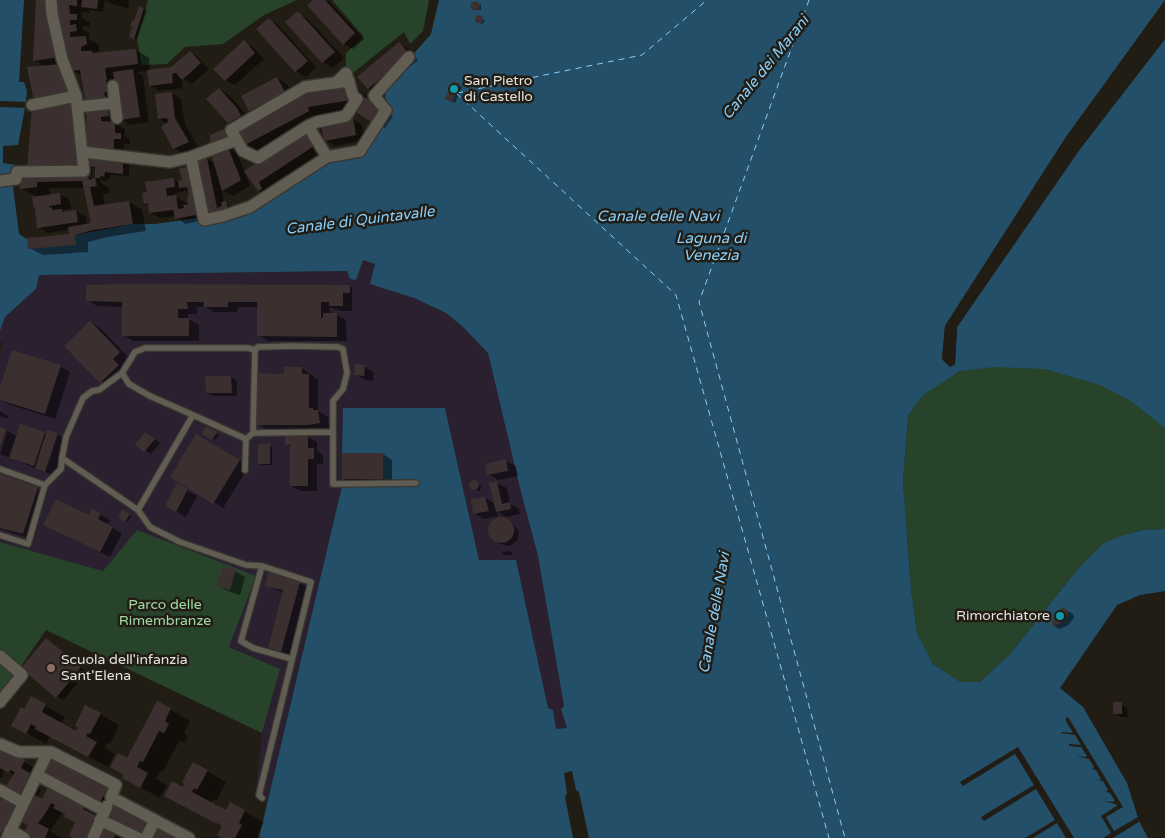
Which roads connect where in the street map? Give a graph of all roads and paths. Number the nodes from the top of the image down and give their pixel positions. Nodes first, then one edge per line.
1 (51, 0) edge
2 (409, 57) dead end
3 (113, 86) dead end
4 (374, 96) junction
5 (357, 99) junction
6 (76, 102) junction
7 (115, 103) junction
8 (32, 105) dead end
9 (117, 118) dead end
10 (308, 126) junction
11 (236, 140) junction
12 (83, 152) junction
13 (191, 157) junction
14 (327, 157) junction
15 (1, 181) edge
16 (255, 350) junction
17 (122, 373) junction
18 (193, 416) junction
19 (333, 432) junction
20 (253, 433) junction
21 (246, 439) junction
22 (62, 458) junction
23 (0, 469) edge
24 (245, 470) dead end
25 (416, 483) dead end
26 (45, 485) junction
27 (138, 510) junction
28 (0, 535) edge
29 (262, 566) junction
30 (0, 656) edge
31 (292, 659) junction
32 (0, 702) edge
33 (0, 744) edge
34 (48, 752) junction
35 (37, 775) junction
36 (0, 790) edge
37 (111, 797) junction
38 (262, 798) dead end
39 (23, 803) junction
40 (103, 816) junction
41 (155, 820) junction
42 (8, 834) edge
43 (24, 838) edge
44 (93, 838) edge
45 (138, 838) edge
46 (146, 838) edge
47 (189, 838) edge

1 - 6 street
2 - 4 street
3 - 7 street
4 - 5 street
4 - 14 street
5 - 10 street
5 - 11 street
6 - 7 street
6 - 8 street
6 - 12 street
7 - 9 street
10 - 11 street
10 - 14 street
11 - 13 street
12 - 13 street
12 - 15 street
13 - 14 street
16 - 17 lane
16 - 19 lane
16 - 20 lane
17 - 18 lane
17 - 22 lane
18 - 21 lane
18 - 27 lane
19 - 20 lane
19 - 25 lane
20 - 21 lane
21 - 24 lane
22 - 26 lane
22 - 27 lane
23 - 26 lane
26 - 28 lane
27 - 29 lane
29 - 31 lane
29 - 31 lane
30 - 32 street
31 - 38 lane
33 - 34 street
34 - 35 street
34 - 37 street
35 - 39 street
35 - 40 street
36 - 39 street
37 - 40 street
37 - 41 street
39 - 42 street
40 - 44 street
40 - 45 street
41 - 46 street
41 - 47 street
42 - 43 street

